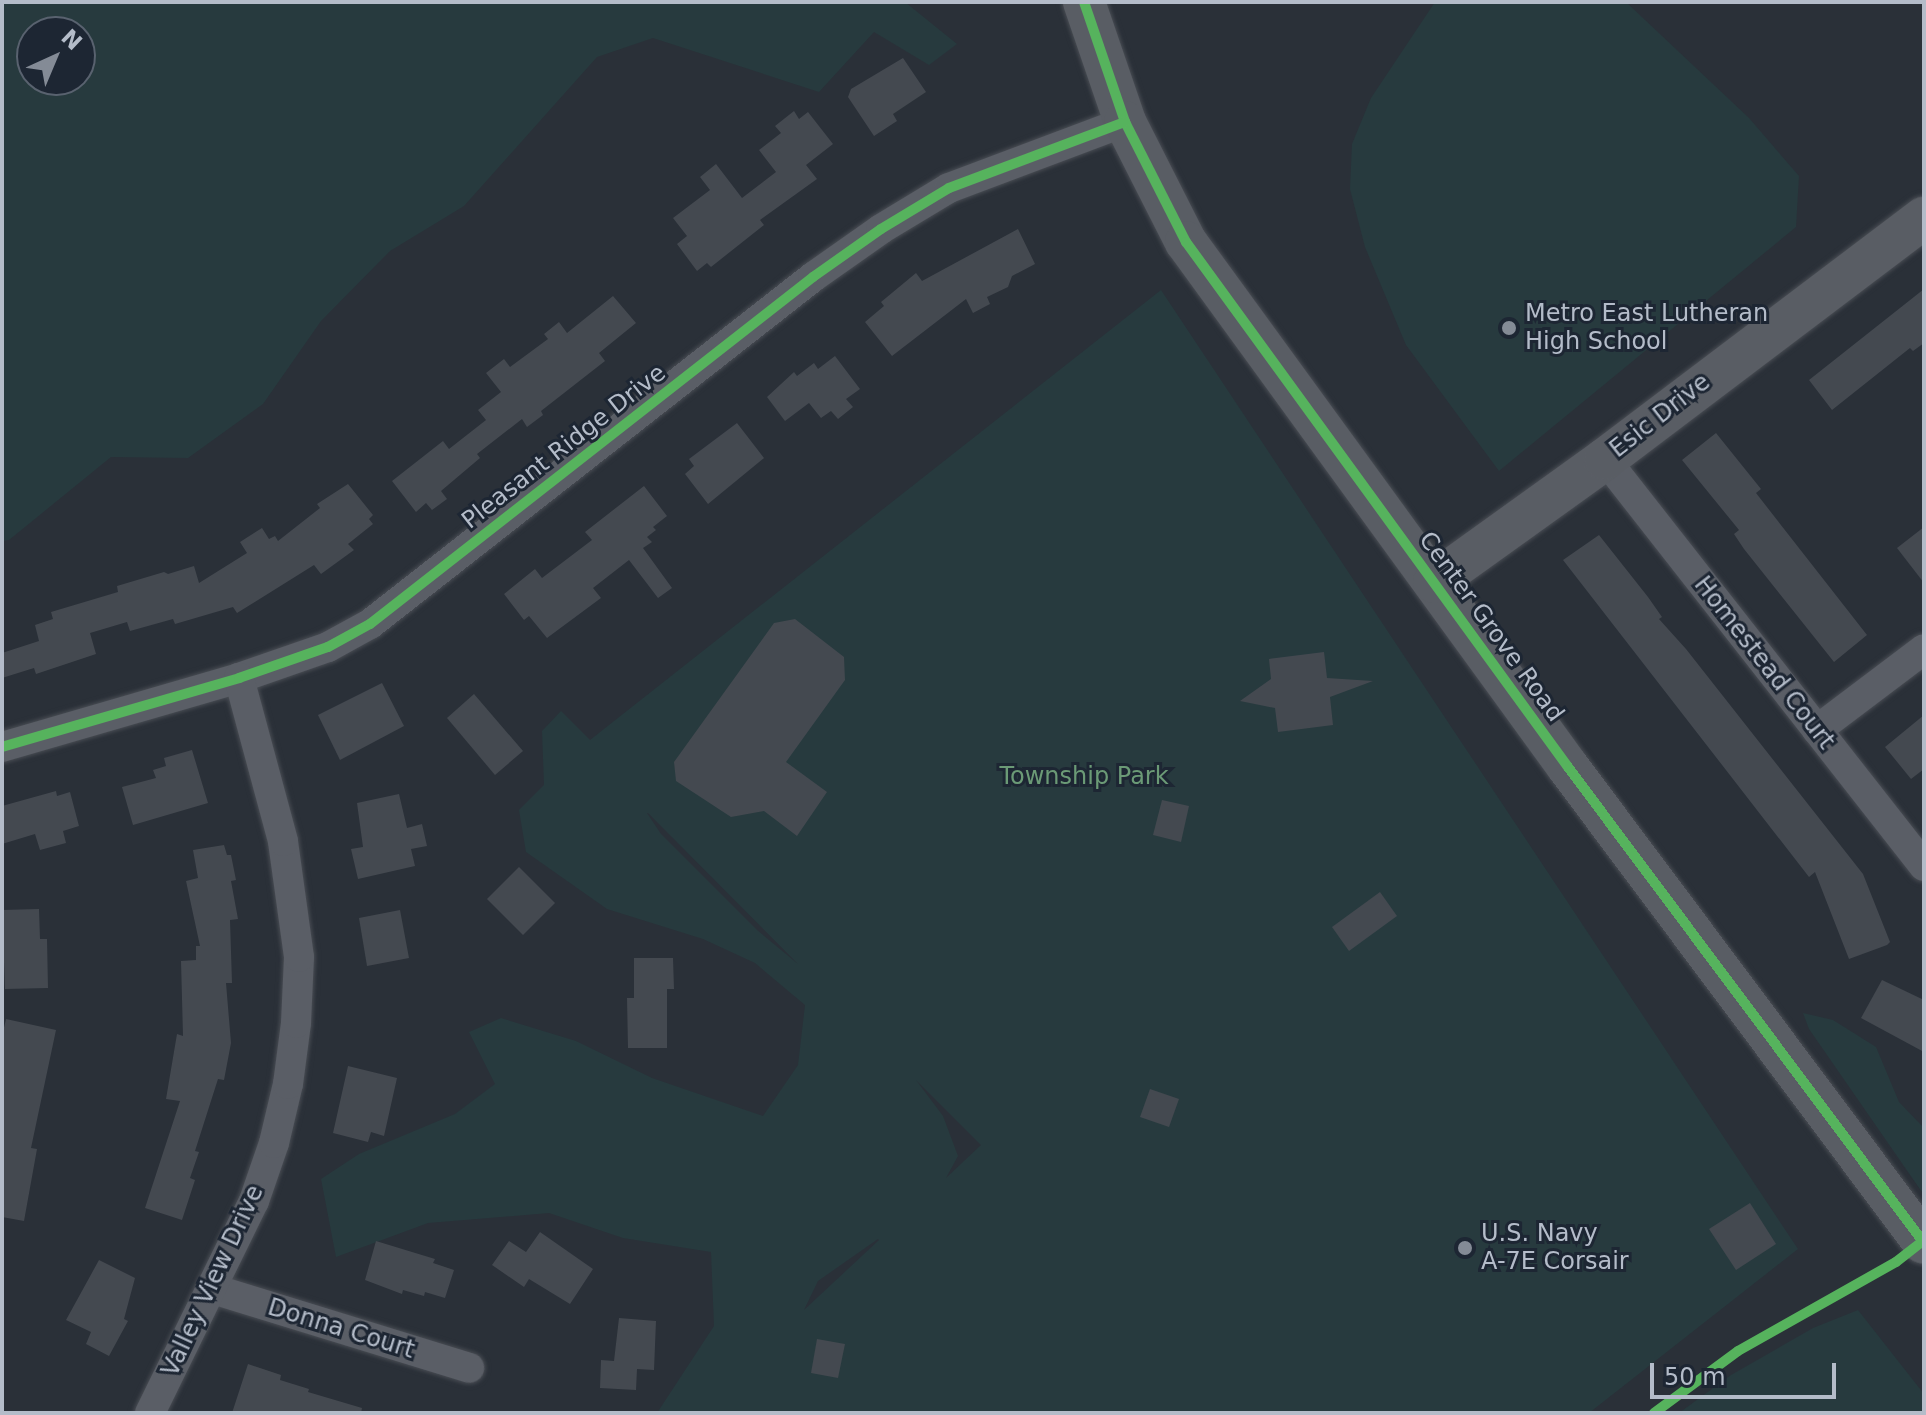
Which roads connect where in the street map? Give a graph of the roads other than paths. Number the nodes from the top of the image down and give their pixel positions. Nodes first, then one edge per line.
1 (1084, 2) edge
2 (1125, 122) junction
3 (1924, 218) edge
4 (1605, 459) junction
5 (1434, 582) junction
6 (1924, 649) edge
7 (239, 678) junction
8 (1817, 730) junction
9 (2, 747) edge
10 (1924, 866) edge
11 (1924, 1243) edge
12 (213, 1289) junction
13 (469, 1368) dead end
14 (150, 1413) edge

1 - 2 street, Center Grove Road
2 - 5 street, Center Grove Road
2 - 7 street, Pleasant Ridge Drive
3 - 4 street, Esic Drive
4 - 5 street, Esic Drive
4 - 8 street, Homestead Court
5 - 11 street, Center Grove Road
6 - 8 street
7 - 9 street, Pleasant Ridge Drive
7 - 12 street, Valley View Drive
8 - 10 street, Homestead Court
12 - 13 street, Donna Court
12 - 14 street, Valley View Drive

